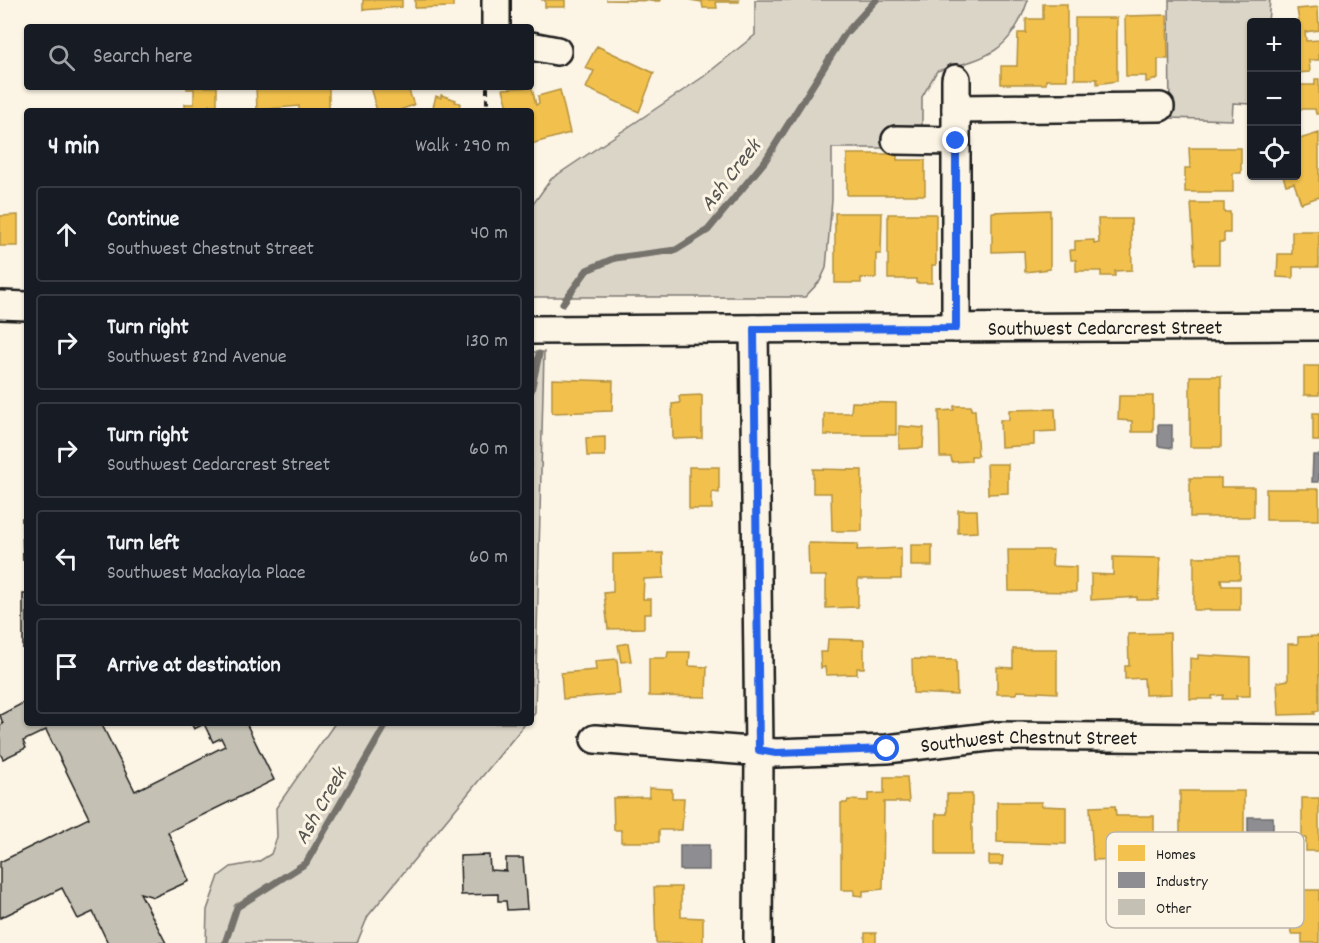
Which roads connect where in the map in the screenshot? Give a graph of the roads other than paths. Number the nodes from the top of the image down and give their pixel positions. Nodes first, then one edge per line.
1 (496, 0) edge
2 (496, 24) edge
3 (534, 47) edge
4 (557, 51) dead end
5 (956, 79) dead end
6 (1160, 106) dead end
7 (956, 109) junction
8 (896, 140) dead end
9 (956, 141) junction
10 (0, 305) edge
11 (24, 306) edge
12 (1319, 326) edge
13 (956, 328) junction
14 (754, 329) junction
15 (534, 330) edge
16 (595, 739) dead end
17 (1319, 739) edge
18 (759, 750) junction
19 (758, 943) edge

1 - 2 street
3 - 4 street
5 - 7 street
6 - 7 street
7 - 9 street
8 - 9 street
9 - 13 street
10 - 11 street
12 - 13 street, Southwest Cedarcrest Street
13 - 14 street, Southwest Cedarcrest Street
14 - 15 street, Southwest Cedarcrest Street
14 - 18 street
16 - 18 street, Southwest Chestnut Street
17 - 18 street, Southwest Chestnut Street
18 - 19 street

